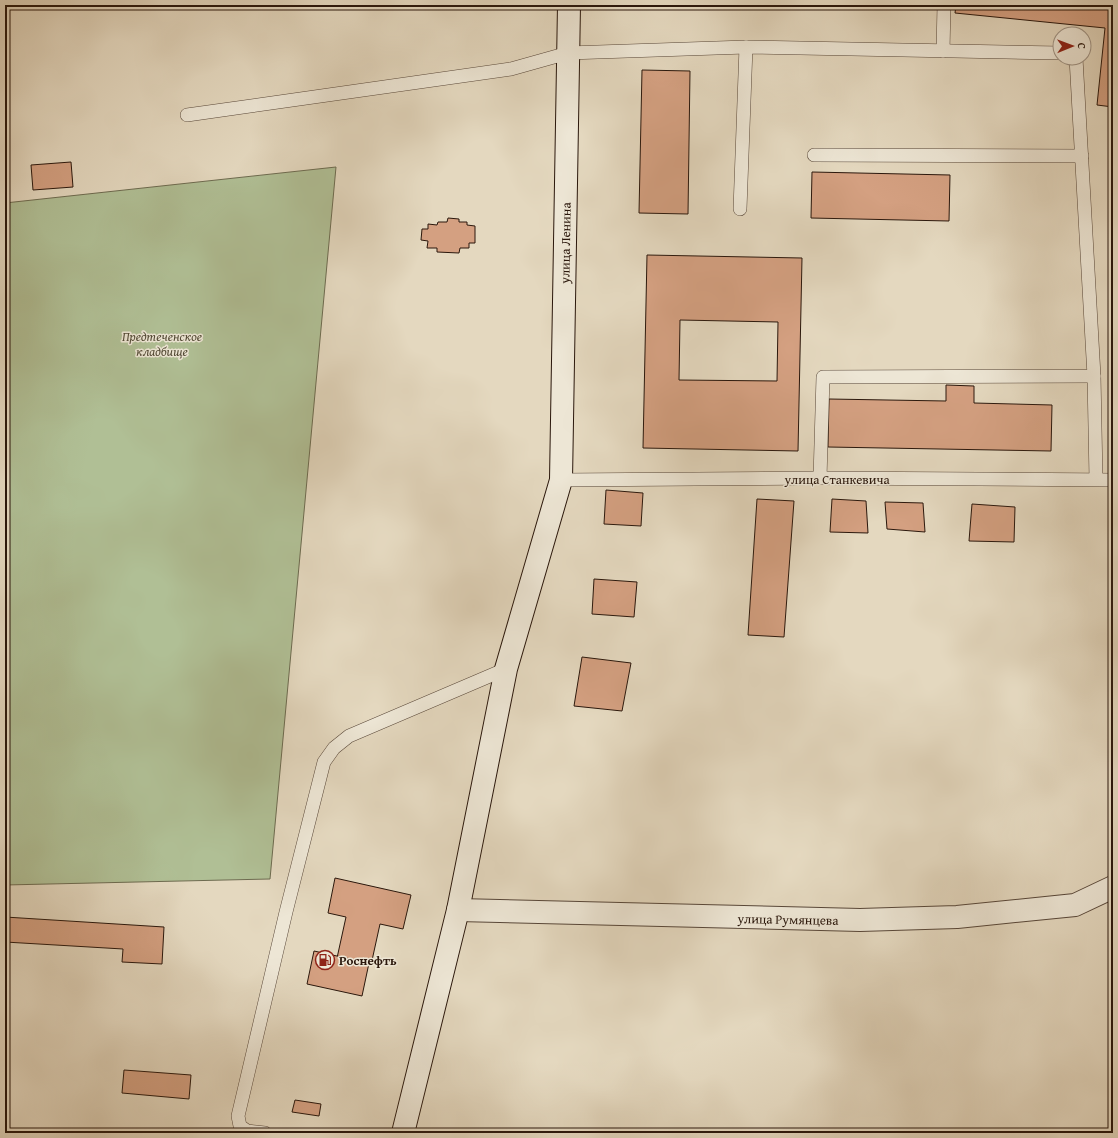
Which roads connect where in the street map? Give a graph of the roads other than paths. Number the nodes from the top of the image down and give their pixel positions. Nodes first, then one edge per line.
1 (569, 5) edge
2 (944, 5) edge
3 (746, 46) junction
4 (943, 51) junction
5 (568, 53) junction
6 (1052, 53) edge
7 (1076, 66) edge
8 (187, 115) dead end
9 (814, 155) dead end
10 (1082, 156) junction
11 (740, 210) dead end
12 (1094, 376) junction
13 (820, 478) junction
14 (1096, 479) junction
15 (561, 480) junction
16 (1113, 480) edge
17 (506, 669) junction
18 (1113, 887) edge
19 (458, 910) junction
20 (265, 1133) edge
21 (404, 1133) edge

1 - 5 street, улица Ленина
2 - 4 lane
3 - 4 lane
3 - 5 lane
3 - 11 lane
4 - 6 lane
5 - 8 lane
5 - 15 street, улица Ленина
7 - 10 lane
9 - 10 lane
10 - 12 lane
12 - 13 lane
12 - 14 lane
13 - 14 lane, улица Станкевича
13 - 15 lane, улица Станкевича
14 - 16 lane, улица Станкевича
15 - 17 street, улица Ленина
17 - 19 street, улица Ленина
17 - 20 lane
18 - 19 street, улица Румянцева
19 - 21 street, улица Ленина

